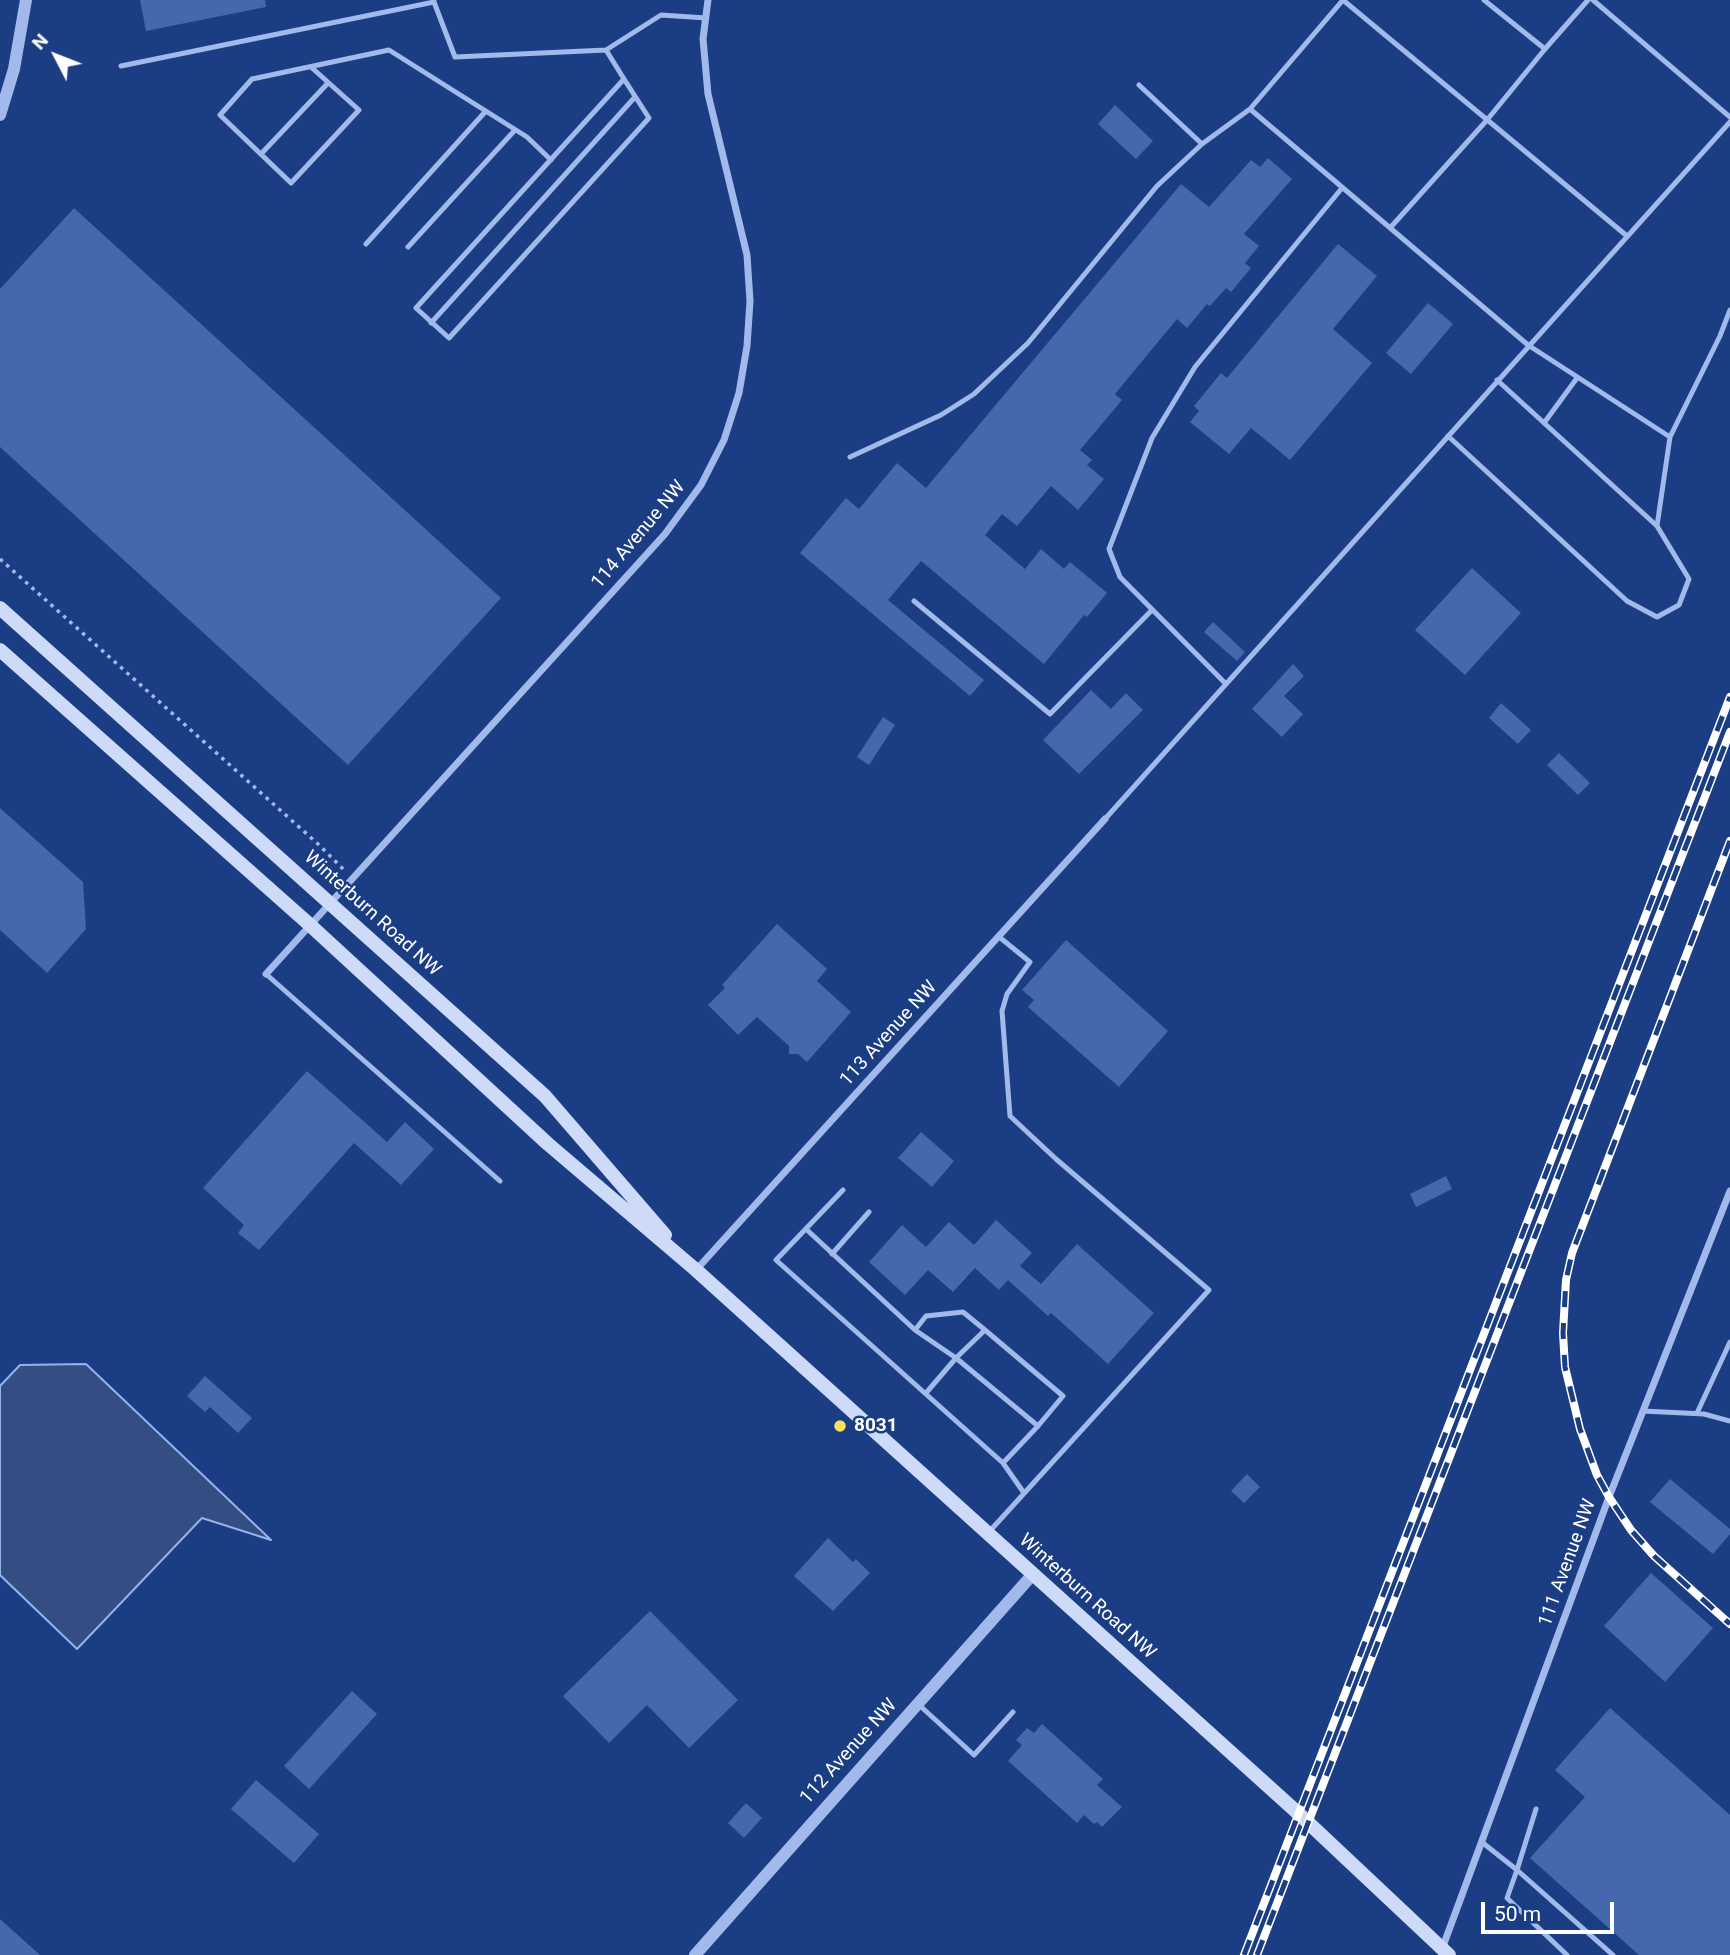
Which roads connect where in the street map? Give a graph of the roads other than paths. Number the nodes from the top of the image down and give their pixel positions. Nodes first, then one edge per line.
1 (26, 0) edge
2 (708, 0) edge
3 (1343, 0) edge
4 (1484, 0) edge
5 (1590, 0) edge
6 (434, 1) edge
7 (706, 18) junction
8 (1545, 49) junction
9 (606, 50) junction
10 (121, 66) dead end
11 (311, 67) junction
12 (624, 79) junction
13 (328, 83) junction
14 (1139, 86) dead end
15 (635, 97) junction
16 (1250, 109) junction
17 (485, 112) junction
18 (0, 115) edge
19 (1730, 119) edge
20 (1487, 120) junction
21 (515, 130) junction
22 (1202, 144) junction
23 (261, 154) junction
24 (551, 160) junction
25 (1342, 188) junction
26 (1390, 228) junction
27 (1627, 236) junction
28 (366, 244) dead end
29 (408, 247) dead end
30 (1730, 310) edge
31 (431, 323) junction
32 (1528, 345) junction
33 (1577, 378) junction
34 (1497, 380) junction
35 (1544, 423) junction
36 (1448, 436) junction
37 (1670, 437) junction
38 (850, 457) dead end
39 (1657, 526) junction
40 (914, 601) dead end
41 (0, 608) edge
42 (1152, 610) junction
43 (0, 650) edge
44 (1226, 684) junction
45 (1105, 819) joint
46 (331, 903) junction
47 (310, 925) junction
48 (998, 936) junction
49 (266, 974) joint
50 (500, 1181) dead end
51 (842, 1190) dead end
52 (1730, 1191) edge
53 (869, 1212) dead end
54 (806, 1229) junction
55 (832, 1254) junction
56 (696, 1270) junction
57 (915, 1330) junction
58 (985, 1330) junction
59 (1730, 1342) edge
60 (956, 1358) junction
61 (926, 1393) junction
62 (1643, 1411) junction
63 (1697, 1413) junction
64 (1730, 1421) edge
65 (1038, 1426) junction
66 (1003, 1463) junction
67 (1024, 1493) junction
68 (988, 1533) junction
69 (1033, 1574) junction
70 (918, 1704) junction
71 (1013, 1712) dead end
72 (1536, 1809) dead end
73 (1483, 1843) junction
74 (1517, 1870) junction
75 (1445, 1952) edge
76 (695, 1955) edge
77 (1567, 1955) edge
78 (1613, 1955) edge

1 - 18 street
2 - 7 street, 114 Avenue NW
3 - 16 lane
3 - 20 lane
4 - 8 lane
5 - 8 lane
5 - 19 lane
6 - 9 lane
6 - 10 lane
7 - 9 lane
7 - 46 street, 114 Avenue NW
8 - 20 lane
9 - 12 lane
11 - 13 lane
11 - 17 lane
11 - 23 lane
12 - 15 lane
12 - 24 lane
13 - 23 lane
13 - 23 lane
14 - 22 lane
15 - 31 lane
15 - 31 lane
16 - 22 lane
16 - 25 lane
17 - 21 lane
17 - 28 lane
19 - 27 lane
20 - 26 lane
20 - 27 lane
21 - 24 lane
21 - 29 lane
22 - 38 lane
24 - 31 lane
25 - 26 lane
25 - 42 lane
26 - 32 lane
27 - 32 lane
30 - 37 lane
32 - 33 lane
32 - 34 lane
33 - 35 lane
33 - 37 lane
34 - 35 lane
34 - 36 lane
35 - 39 lane
36 - 39 lane
36 - 44 lane
37 - 39 lane
40 - 42 lane
41 - 46 main road, Winterburn Road NW
42 - 44 lane
43 - 47 main road, Winterburn Road NW
44 - 45 lane
45 - 48 street, 113 Avenue NW
46 - 47 street, 114 Avenue NW
46 - 56 main road, Winterburn Road NW
47 - 49 street, 114 Avenue NW
47 - 56 main road, Winterburn Road NW
48 - 56 street, 113 Avenue NW
48 - 67 lane
49 - 50 lane
51 - 54 lane
52 - 62 street, 111 Avenue NW
53 - 55 lane
54 - 55 lane
54 - 61 lane
55 - 57 lane
56 - 68 main road, Winterburn Road NW
57 - 58 lane
57 - 60 lane
58 - 60 lane
58 - 65 lane
59 - 63 lane
60 - 61 lane
60 - 65 lane
61 - 66 lane
62 - 63 lane
62 - 73 street, 111 Avenue NW
63 - 64 lane
65 - 66 lane
66 - 67 lane
67 - 68 lane
68 - 69 main road, Winterburn Road NW
69 - 70 street, 112 Avenue NW
69 - 75 main road, Winterburn Road NW
70 - 71 lane
70 - 76 street, 112 Avenue NW
72 - 74 lane
73 - 74 lane
73 - 75 street, 111 Avenue NW
74 - 77 lane
74 - 78 lane

